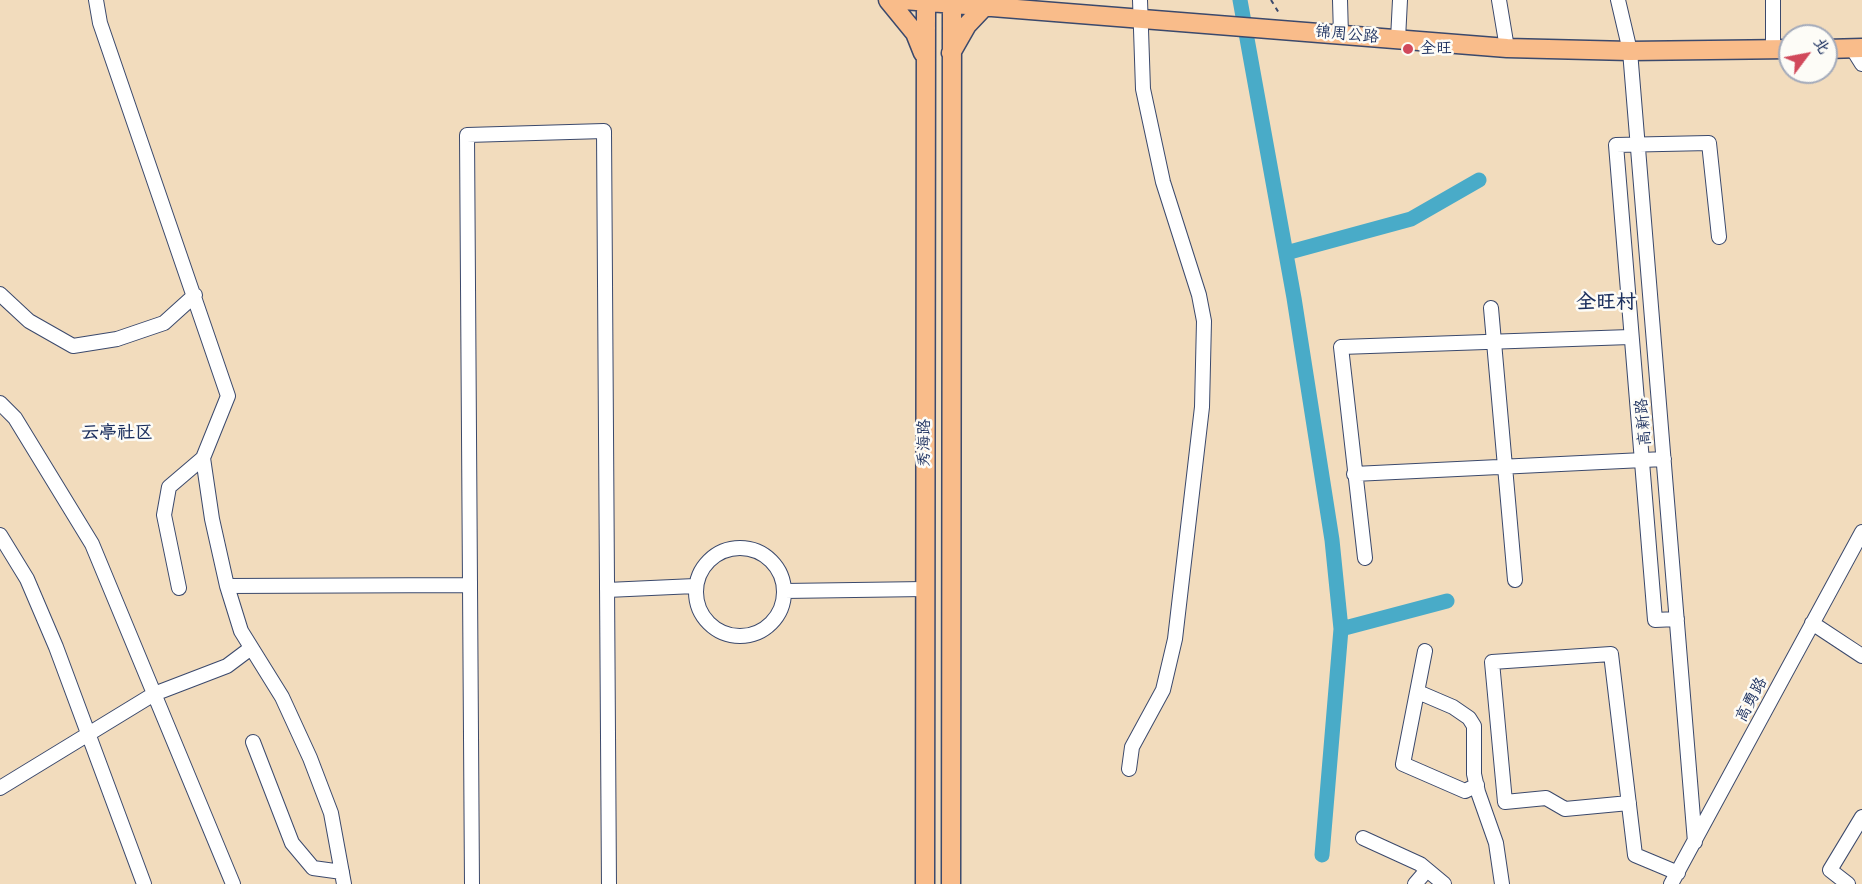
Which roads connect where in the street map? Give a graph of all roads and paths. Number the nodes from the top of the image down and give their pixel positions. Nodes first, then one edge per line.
1 (96, 0) edge
2 (888, 0) edge
3 (904, 0) edge
4 (1140, 0) edge
5 (1340, 0) edge
6 (1400, 0) edge
7 (1499, 0) edge
8 (1618, 0) edge
9 (1773, 0) edge
10 (938, 2) edge
11 (985, 6) junction
12 (1141, 19) junction
13 (1778, 31) edge
14 (1341, 35) junction
15 (1398, 39) junction
16 (1507, 48) junction
17 (1838, 48) edge
18 (1857, 48) edge
19 (1778, 49) edge
20 (1630, 51) junction
21 (950, 55) junction
22 (926, 60) junction
23 (1862, 64) edge
24 (1638, 144) junction
25 (1719, 237) dead end
26 (0, 294) edge
27 (195, 295) junction
28 (1491, 308) dead end
29 (1630, 337) junction
30 (1494, 342) junction
31 (0, 402) edge
32 (203, 458) junction
33 (1664, 459) junction
34 (1641, 460) junction
35 (1505, 467) junction
36 (1354, 474) junction
37 (925, 527) junction
38 (952, 527) junction
39 (1862, 532) edge
40 (0, 535) edge
41 (1365, 558) dead end
42 (1515, 580) dead end
43 (470, 585) junction
44 (227, 586) junction
45 (695, 586) junction
46 (179, 588) dead end
47 (925, 589) junction
48 (607, 590) junction
49 (784, 591) junction
50 (1677, 619) junction
51 (1812, 622) junction
52 (251, 648) junction
53 (1425, 651) dead end
54 (1862, 656) edge
55 (1418, 692) junction
56 (154, 694) junction
57 (87, 735) junction
58 (253, 742) dead end
59 (1130, 769) dead end
60 (1477, 785) junction
61 (0, 788) edge
62 (1629, 803) junction
63 (1862, 817) edge
64 (1363, 838) dead end
65 (1695, 842) junction
66 (1427, 870) junction
67 (343, 878) edge
68 (1674, 878) edge
69 (144, 884) edge
70 (233, 884) edge
71 (472, 884) edge
72 (609, 884) edge
73 (925, 884) edge
74 (951, 884) edge
75 (1415, 884) edge
76 (1444, 884) edge
77 (1502, 884) edge
78 (1848, 884) edge

1 - 27 street
2 - 22 main road
3 - 10 main road, 锦周公路
4 - 12 street
5 - 14 street
6 - 15 street
7 - 16 street
8 - 20 street, 高新路
9 - 13 street
10 - 11 main road, 锦周公路
10 - 21 main road, 秀海路
10 - 22 main road, 秀海路
11 - 12 main road, 锦周公路
11 - 21 main road
12 - 14 main road, 锦周公路
12 - 59 street
14 - 15 main road, 锦周公路
15 - 16 main road, 锦周公路
16 - 20 main road, 锦周公路
17 - 18 main road
18 - 23 street
19 - 20 main road, 锦周公路
20 - 24 street, 高新路
21 - 38 main road, 秀海路
22 - 37 main road, 秀海路
24 - 25 street
24 - 29 street
24 - 33 street, 高新路
26 - 27 street
27 - 32 street
28 - 30 street
29 - 30 street
29 - 34 street
30 - 35 street
30 - 36 street
31 - 56 street
32 - 44 street
32 - 46 street
33 - 34 street
33 - 50 street, 高新路
34 - 35 street
34 - 50 street
35 - 36 street
35 - 42 street
36 - 41 street
37 - 38 street
37 - 47 main road, 秀海路
38 - 74 main road, 秀海路
39 - 51 street, 高勇路
40 - 57 street
43 - 44 street
43 - 48 street
43 - 71 street
44 - 52 street
45 - 48 street
45 - 49 street
45 - 49 street
47 - 49 street
47 - 73 main road, 秀海路
48 - 72 street
50 - 65 street, 高新路
51 - 54 street
51 - 65 street, 高勇路
52 - 56 street
52 - 67 street
53 - 55 street
55 - 60 street
55 - 60 street
56 - 57 street
56 - 70 street
57 - 61 street
57 - 69 street
58 - 67 street
60 - 77 street
62 - 62 street
62 - 68 street
63 - 78 street
64 - 66 street
65 - 68 street, 高勇路
66 - 75 street
66 - 76 street

